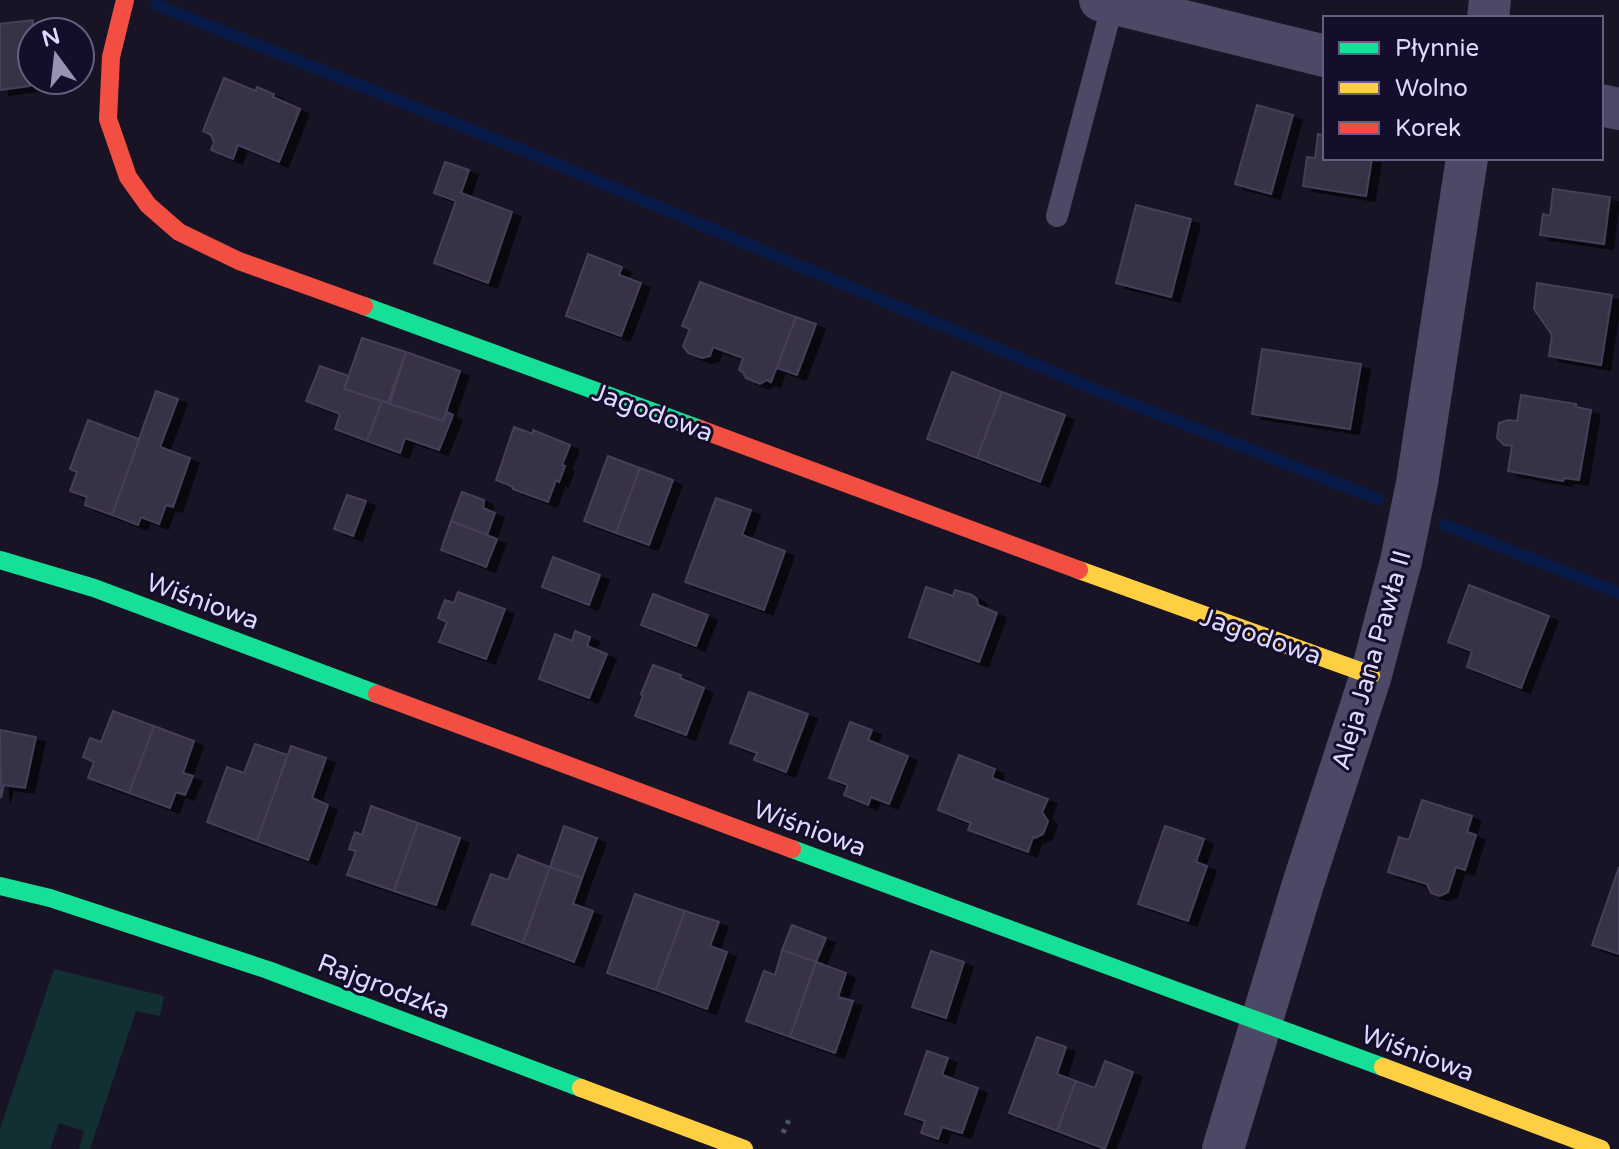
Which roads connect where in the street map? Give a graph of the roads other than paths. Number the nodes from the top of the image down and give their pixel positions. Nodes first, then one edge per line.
1 (125, 0) edge
2 (1107, 2) edge
3 (1323, 56) edge
4 (1467, 160) edge
5 (1057, 216) dead end
6 (0, 560) edge
7 (1371, 675) junction
8 (0, 886) edge
9 (1261, 1024) junction
10 (719, 1145) edge
11 (1223, 1149) edge
12 (1601, 1149) edge

1 - 7 street, Jagodowa
2 - 3 street
2 - 5 lane
4 - 7 street, Aleja Jana Pawła II
6 - 9 street, Wiśniowa
7 - 9 street, Aleja Jana Pawła II
8 - 10 street, Rajgrodzka
9 - 11 street, Aleja Jana Pawła II
9 - 12 street, Wiśniowa

